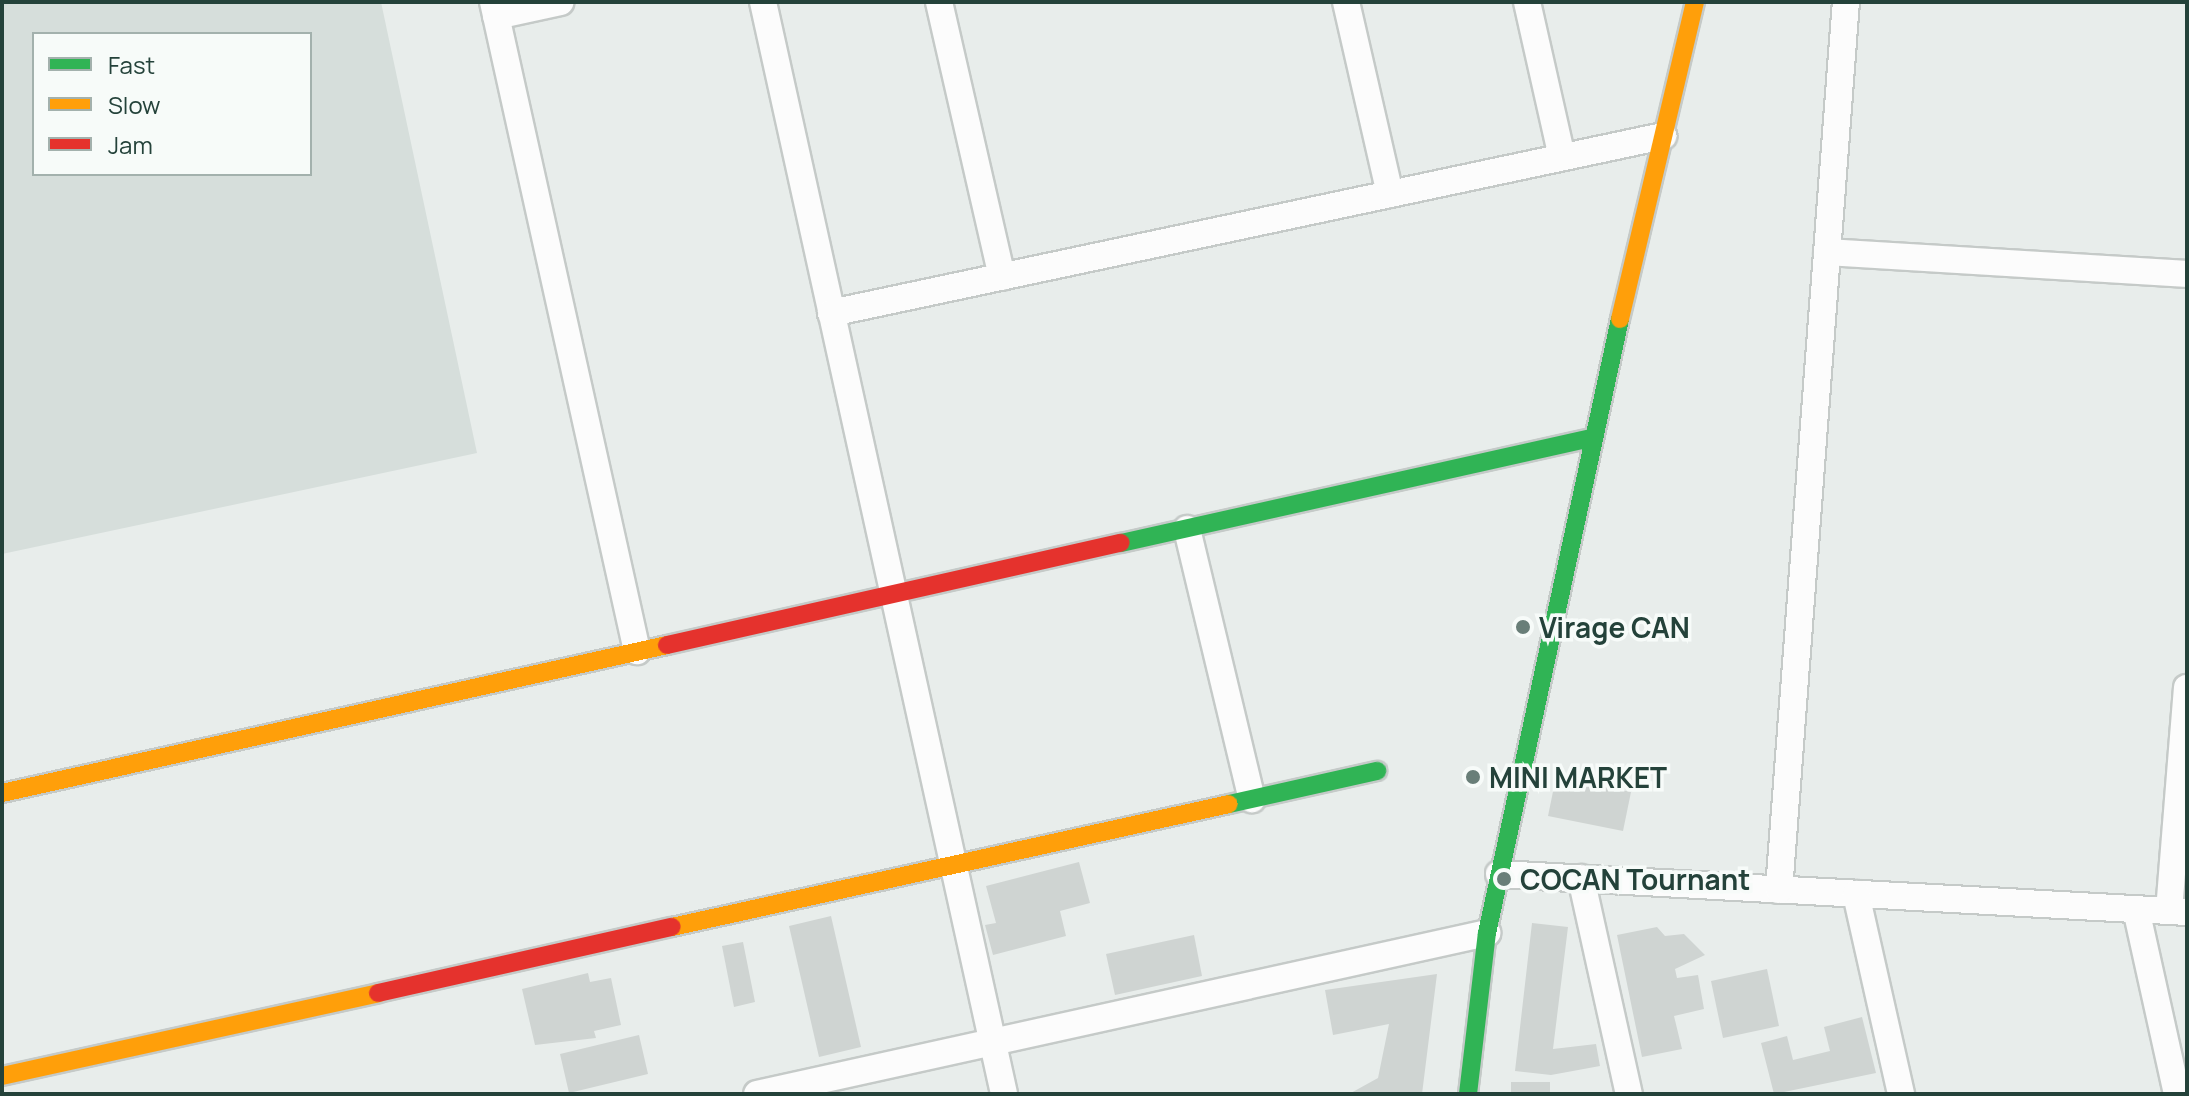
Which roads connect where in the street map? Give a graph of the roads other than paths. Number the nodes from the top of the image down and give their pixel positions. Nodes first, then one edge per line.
1 (560, 2) edge
2 (763, 2) edge
3 (939, 2) edge
4 (1346, 2) edge
5 (1527, 2) edge
6 (1695, 2) edge
7 (1846, 2) edge
8 (494, 9) edge
9 (1663, 136) junction
10 (1562, 157) junction
11 (1390, 194) junction
12 (1827, 252) junction
13 (2187, 274) edge
14 (1002, 277) junction
15 (831, 313) junction
16 (1592, 438) junction
17 (1187, 529) junction
18 (893, 595) junction
19 (637, 651) junction
20 (2187, 688) edge
21 (1377, 771) dead end
22 (2, 793) edge
23 (1252, 799) junction
24 (953, 865) junction
25 (1499, 874) junction
26 (1581, 878) junction
27 (1779, 890) junction
28 (1856, 894) junction
29 (2136, 909) junction
30 (2178, 912) edge
31 (1487, 933) junction
32 (992, 1042) junction
33 (2, 1076) edge
34 (757, 1094) edge
35 (1004, 1094) edge
36 (1468, 1094) edge
37 (1629, 1094) edge
38 (1901, 1094) edge
39 (2177, 1094) edge

1 - 8 street
2 - 15 street
3 - 14 street
4 - 11 street
5 - 10 street
6 - 9 street
7 - 12 street
8 - 19 street
9 - 10 street
9 - 16 street
10 - 11 street
11 - 14 street
12 - 13 street
12 - 27 street
14 - 15 street
15 - 18 street
16 - 17 street
16 - 25 street
17 - 18 street
17 - 23 street
18 - 19 street
18 - 24 street
19 - 22 street
20 - 30 street
21 - 23 street
23 - 24 street
24 - 32 street
24 - 33 street
25 - 26 street
25 - 31 street
26 - 27 street
26 - 37 street
27 - 28 street
28 - 29 street
28 - 38 street
29 - 30 street
29 - 39 street
31 - 32 street
31 - 36 street
32 - 34 street
32 - 35 street

